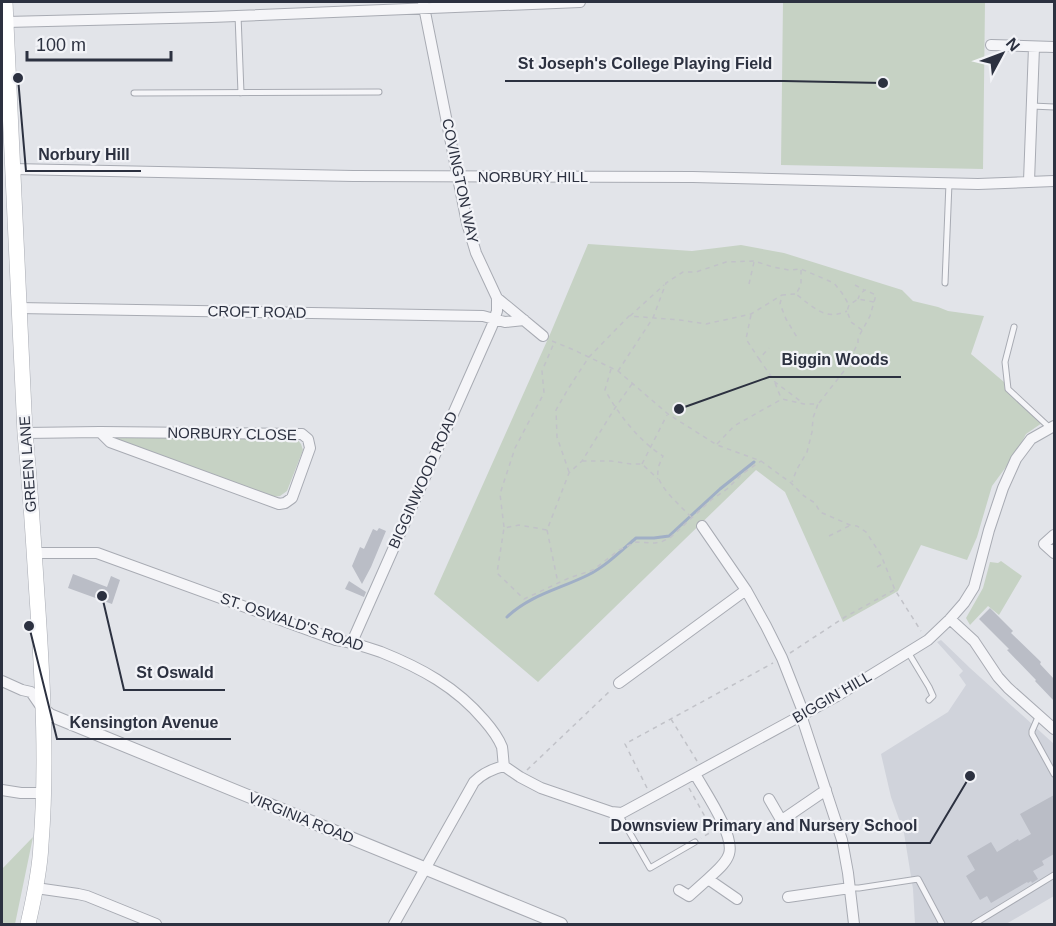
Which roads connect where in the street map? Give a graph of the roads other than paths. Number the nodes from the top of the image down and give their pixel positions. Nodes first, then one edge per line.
1 (579, 2) edge
2 (423, 4) edge
3 (4, 13) edge
4 (238, 15) junction
5 (991, 45) dead end
6 (1034, 47) junction
7 (1054, 47) edge
8 (379, 92) dead end
9 (134, 93) dead end
10 (241, 93) junction
11 (1032, 106) junction
12 (1054, 107) edge
13 (8, 169) junction
14 (458, 177) junction
15 (1029, 181) junction
16 (1054, 181) edge
17 (949, 183) junction
18 (945, 283) dead end
19 (497, 298) junction
20 (18, 308) junction
21 (494, 319) junction
22 (524, 320) junction
23 (1014, 327) dead end
24 (545, 338) road end
25 (1052, 427) edge
26 (100, 432) junction
27 (25, 434) junction
28 (702, 526) road end
29 (1054, 535) edge
30 (1054, 553) edge
31 (34, 554) junction
32 (746, 590) junction
33 (950, 619) junction
34 (352, 642) junction
35 (908, 652) junction
36 (2, 681) edge
37 (619, 682) road end
38 (929, 700) dead end
39 (42, 708) junction
40 (1039, 715) junction
41 (802, 716) junction
42 (1054, 729) edge
43 (504, 766) junction
44 (698, 772) junction
45 (1054, 774) edge
46 (2, 790) edge
47 (826, 790) junction
48 (44, 793) junction
49 (769, 799) dead end
50 (618, 814) junction
51 (695, 842) road end
52 (425, 868) junction
53 (1054, 875) edge
54 (708, 879) junction
55 (36, 888) junction
56 (850, 888) junction
57 (680, 890) dead end
58 (788, 897) dead end
59 (737, 899) dead end
60 (28, 924) edge
61 (156, 924) edge
62 (394, 924) edge
63 (561, 924) edge
64 (854, 924) edge
65 (942, 924) edge
66 (974, 924) edge

1 - 2 street
2 - 4 street
2 - 14 street, COVINGTON WAY
3 - 4 street
3 - 13 main road, GREEN LANE
4 - 10 lane
5 - 6 street
6 - 7 street
6 - 11 street
8 - 10 lane
9 - 10 lane
11 - 12 lane
11 - 15 street
13 - 14 street, NORBURY HILL
13 - 20 main road, GREEN LANE
14 - 17 street, NORBURY HILL
14 - 19 street, COVINGTON WAY
15 - 16 street, NORBURY HILL
15 - 17 street, NORBURY HILL
17 - 18 lane
19 - 21 street, BIGGINWOOD ROAD
19 - 22 street, COVINGTON WAY
20 - 21 street, CROFT ROAD
20 - 27 main road, GREEN LANE
21 - 22 street, CROFT ROAD
21 - 34 street, BIGGINWOOD ROAD
22 - 24 street, COVINGTON WAY
23 - 25 lane
25 - 33 street, BIGGIN HILL
26 - 26 street, NORBURY CLOSE
26 - 27 street, NORBURY CLOSE
27 - 31 main road, GREEN LANE
28 - 32 street
29 - 30 street
31 - 34 street, ST. OSWALD'S ROAD
31 - 39 main road, GREEN LANE
32 - 37 street
32 - 41 street
33 - 35 street, BIGGIN HILL
33 - 40 street
34 - 43 street, ST. OSWALD'S ROAD
35 - 38 lane
35 - 41 street, BIGGIN HILL
36 - 39 street
39 - 48 main road, GREEN LANE
39 - 52 street, VIRGINIA ROAD
40 - 42 street
40 - 45 lane
41 - 44 street, BIGGIN HILL
41 - 47 street
43 - 50 street
43 - 52 street
44 - 50 street, BIGGIN HILL
44 - 54 street
46 - 48 street
47 - 49 street
47 - 56 street
48 - 55 main road, GREEN LANE
50 - 51 lane
52 - 62 street
52 - 63 street, VIRGINIA ROAD
53 - 66 lane
54 - 57 street
54 - 59 street
55 - 60 main road, GREEN LANE
55 - 61 street
56 - 58 street
56 - 64 street
56 - 65 lane

